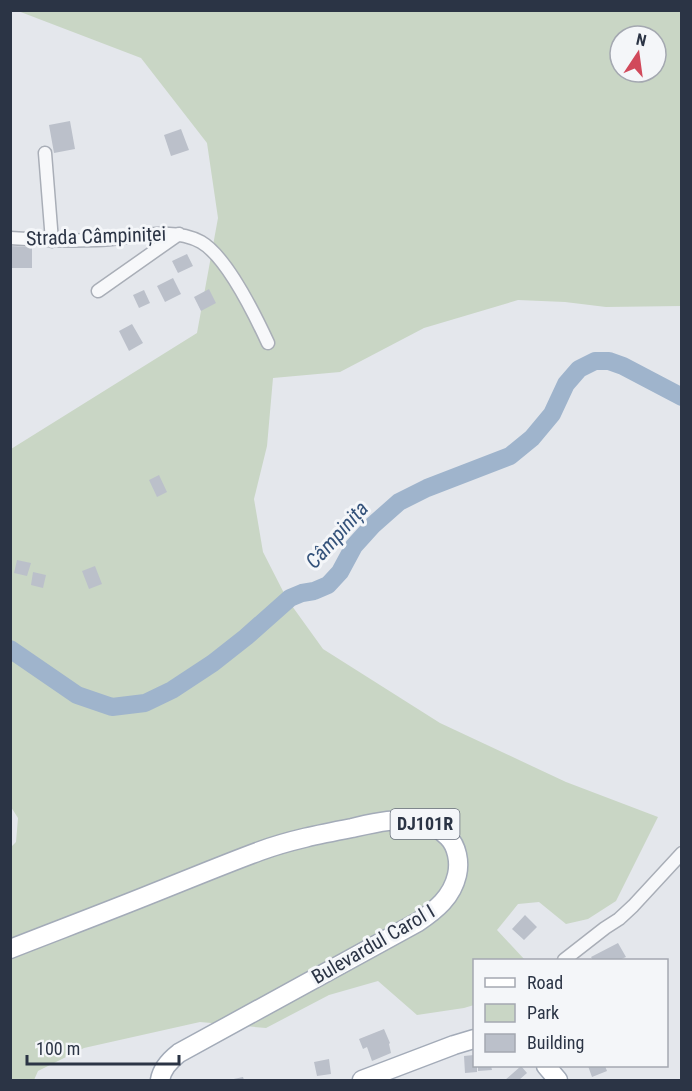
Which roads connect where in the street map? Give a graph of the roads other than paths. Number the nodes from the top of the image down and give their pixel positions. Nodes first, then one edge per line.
1 (45, 153) dead end
2 (178, 234) junction
3 (10, 238) edge
4 (52, 241) junction
5 (98, 291) dead end
6 (268, 343) dead end
7 (681, 853) edge
8 (10, 949) edge
9 (565, 959) edge
10 (473, 1039) edge
11 (548, 1067) edge
12 (400, 1074) edge
13 (160, 1080) edge
14 (362, 1080) edge
15 (558, 1080) edge

1 - 4 street
2 - 4 street, Strada Câmpiniței
2 - 5 street
2 - 6 street, Strada Câmpiniței
3 - 4 street, Strada Câmpiniței
7 - 9 street
8 - 13 main road, Bulevardul Carol I / DJ101R
10 - 12 main road
11 - 15 main road
12 - 14 main road

